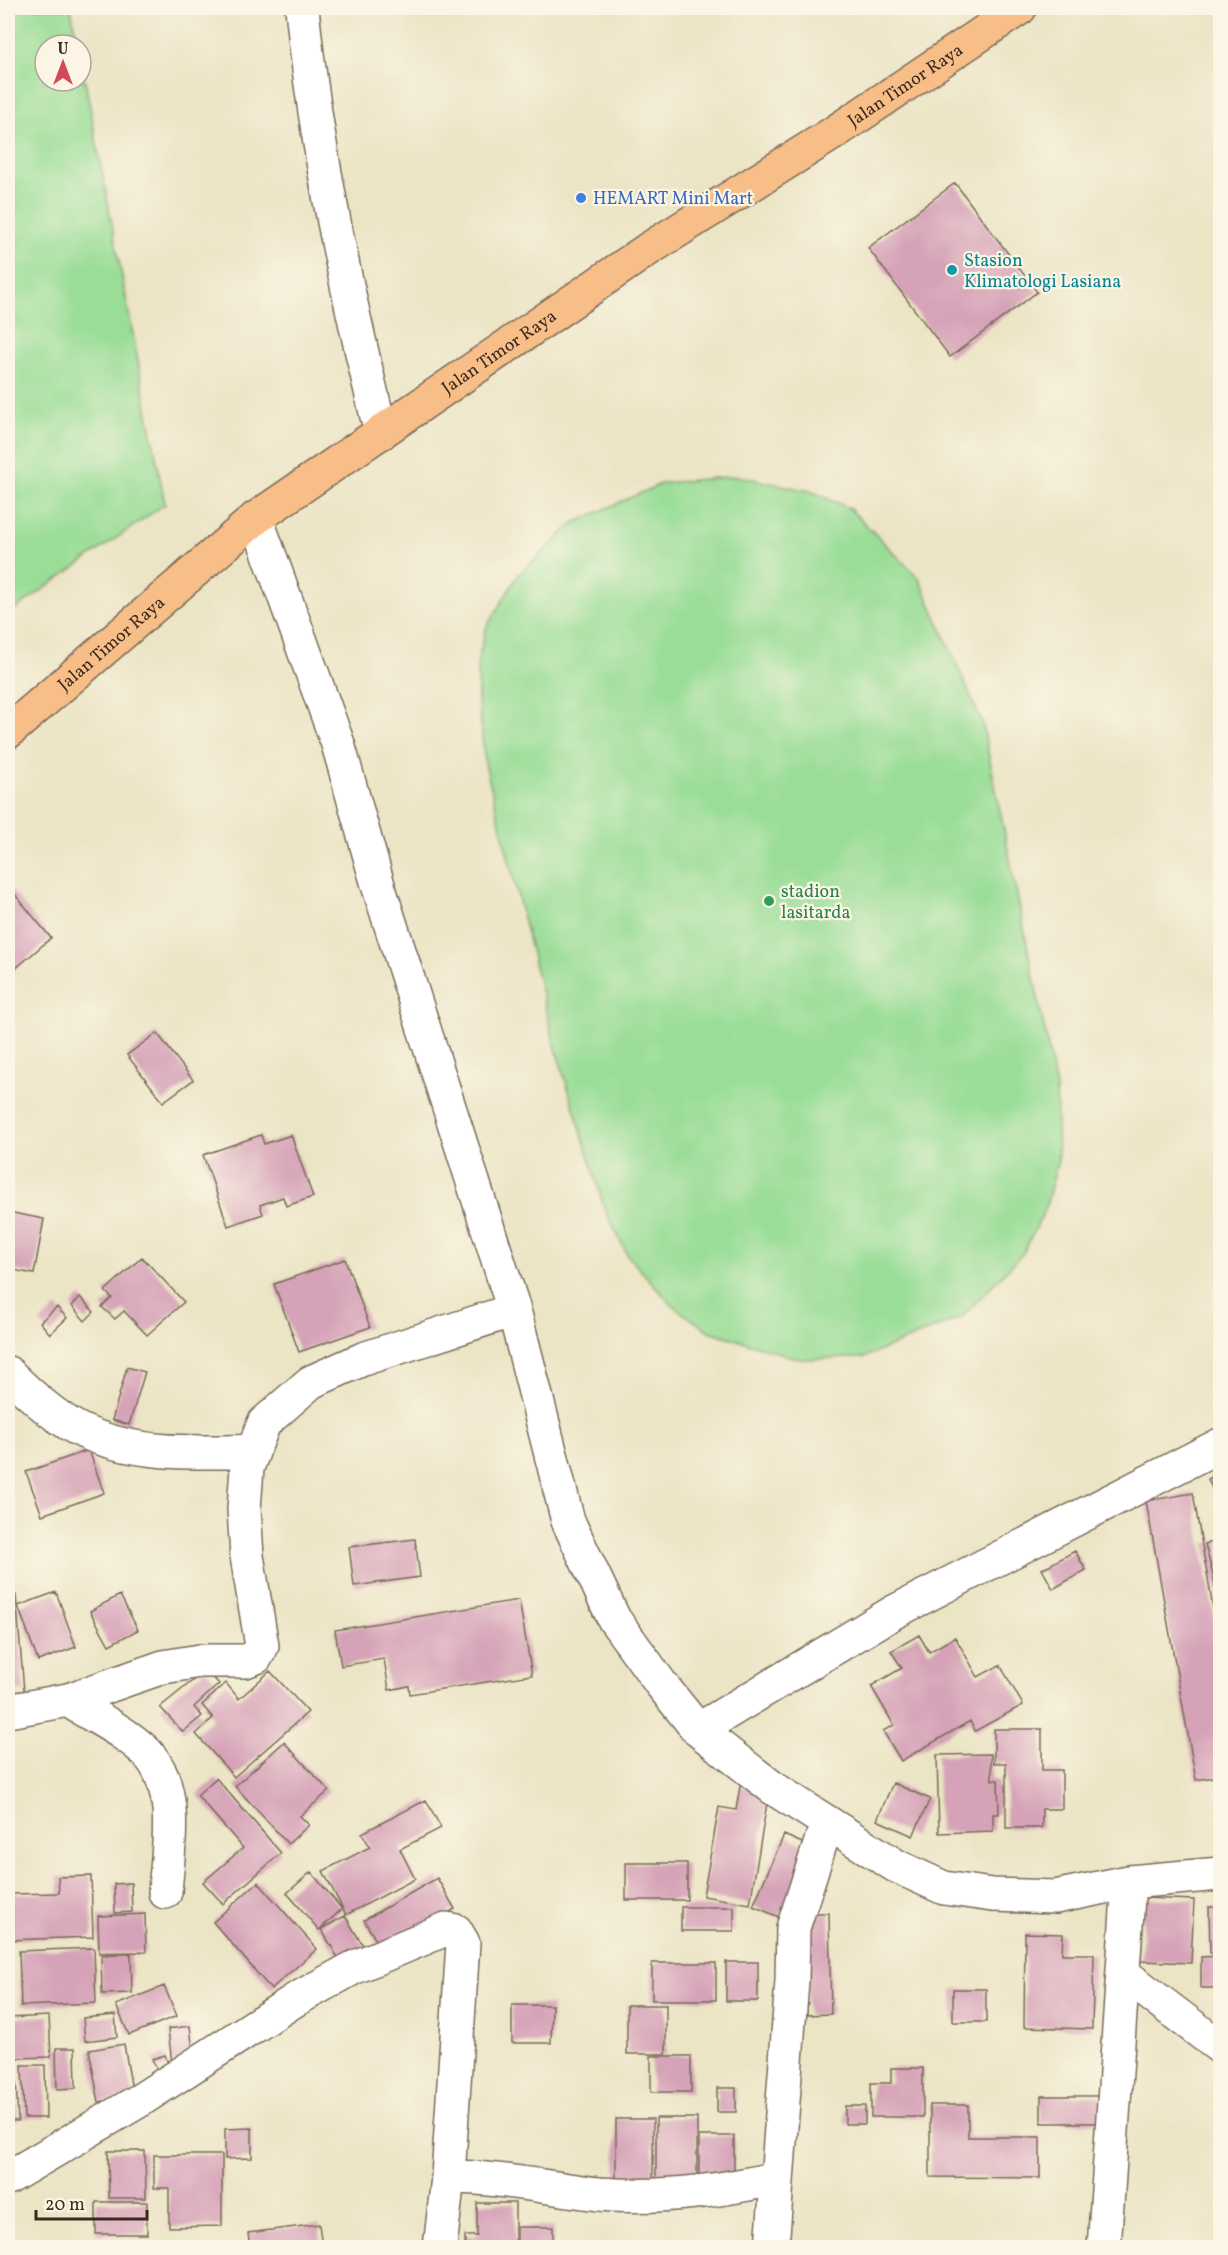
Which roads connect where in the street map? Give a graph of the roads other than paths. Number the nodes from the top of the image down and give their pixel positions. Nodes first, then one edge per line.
1 (302, 8) edge
2 (1020, 8) edge
3 (381, 434) junction
4 (256, 518) junction
5 (8, 732) edge
6 (514, 1310) junction
7 (8, 1373) edge
8 (1221, 1445) edge
9 (253, 1451) junction
10 (68, 1700) junction
11 (8, 1712) edge
12 (698, 1730) junction
13 (828, 1823) junction
14 (1221, 1874) edge
15 (1129, 1882) junction
16 (165, 1892) dead end
17 (1125, 1975) junction
18 (1221, 2047) edge
19 (448, 2177) junction
20 (8, 2178) edge
21 (777, 2178) junction
22 (441, 2247) edge
23 (772, 2247) edge
24 (1104, 2247) edge

1 - 3 street
2 - 3 highway, Jalan Timor Raya
3 - 4 highway, Jalan Timor Raya
4 - 5 highway, Jalan Timor Raya
4 - 6 street
6 - 9 street
6 - 12 street
7 - 9 street
8 - 12 street
9 - 10 street
10 - 11 street
10 - 16 street
12 - 13 street
13 - 15 street
13 - 21 street
14 - 15 street
15 - 17 street
17 - 18 street
17 - 24 street
19 - 20 street
19 - 21 street
19 - 22 street
21 - 23 street

